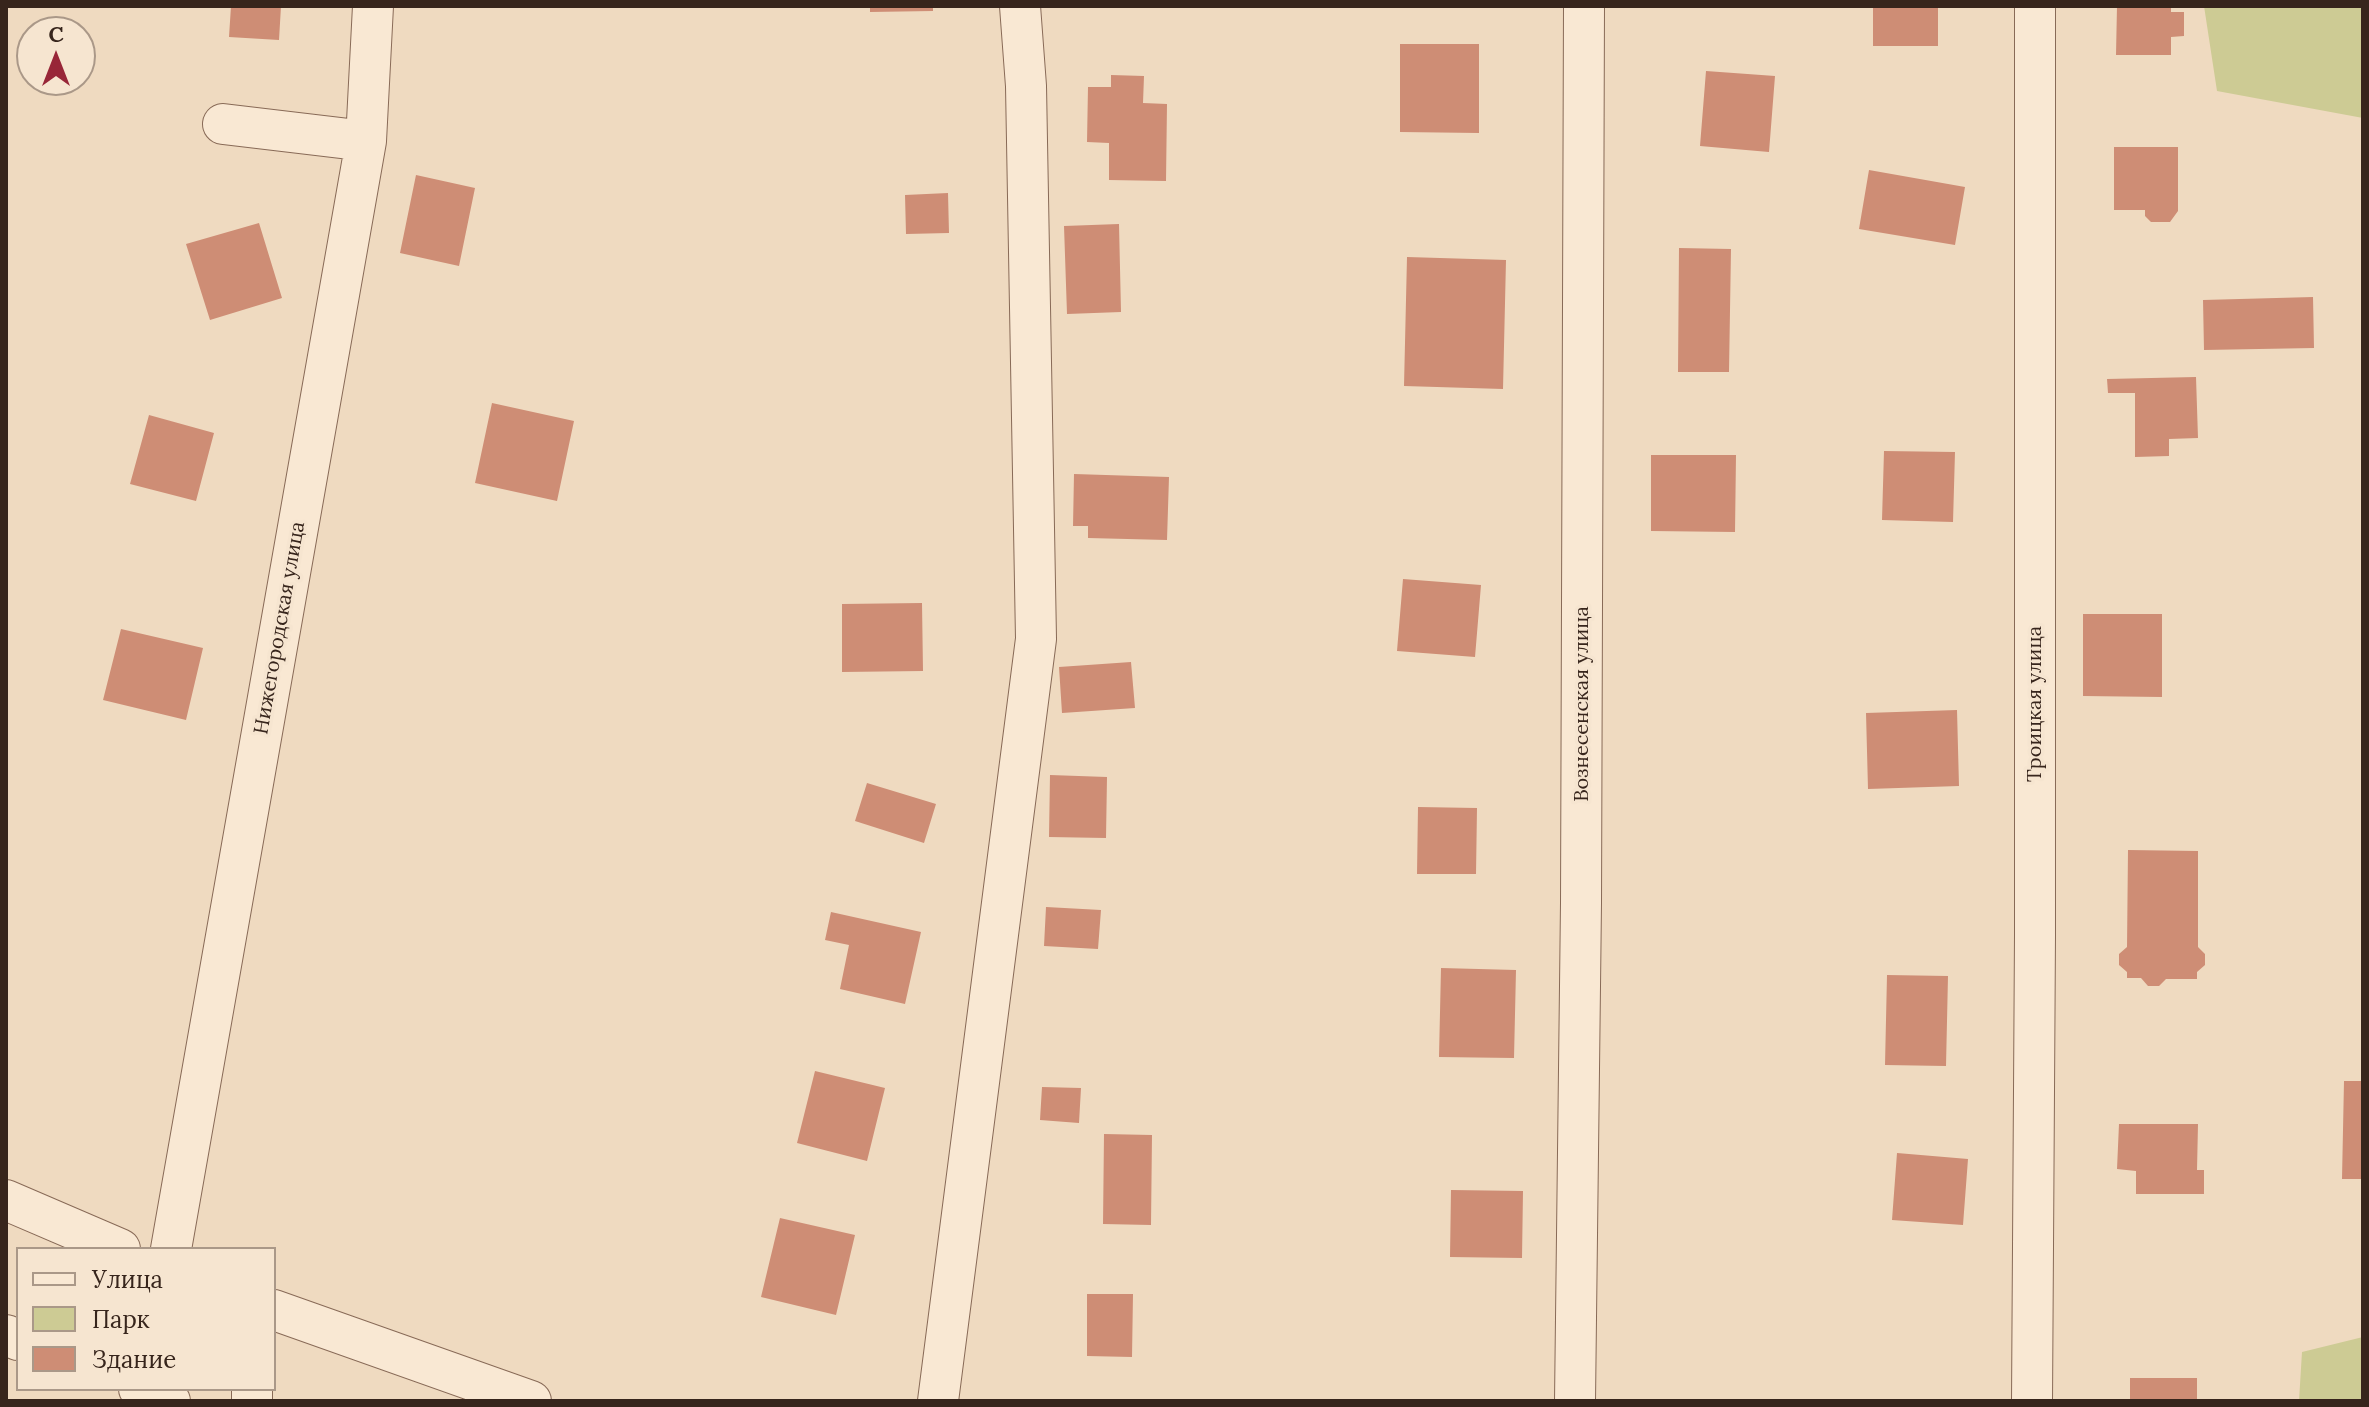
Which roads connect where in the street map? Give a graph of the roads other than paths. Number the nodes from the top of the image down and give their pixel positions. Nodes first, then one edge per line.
1 (373, 6) edge
2 (1020, 6) edge
3 (1584, 6) edge
4 (2035, 6) edge
5 (223, 124) dead end
6 (366, 141) junction
7 (6, 1200) edge
8 (115, 1247) edge
9 (171, 1247) edge
10 (276, 1311) edge
11 (144, 1391) edge
12 (170, 1401) edge
13 (531, 1401) edge
14 (938, 1401) edge
15 (1575, 1401) edge
16 (2032, 1401) edge

1 - 6 street, Нижегородская улица
2 - 14 street
3 - 15 street, Вознесенская улица
4 - 16 street, Троицкая улица
5 - 6 street
6 - 9 street, Нижегородская улица
7 - 8 street
10 - 13 street
11 - 12 street

